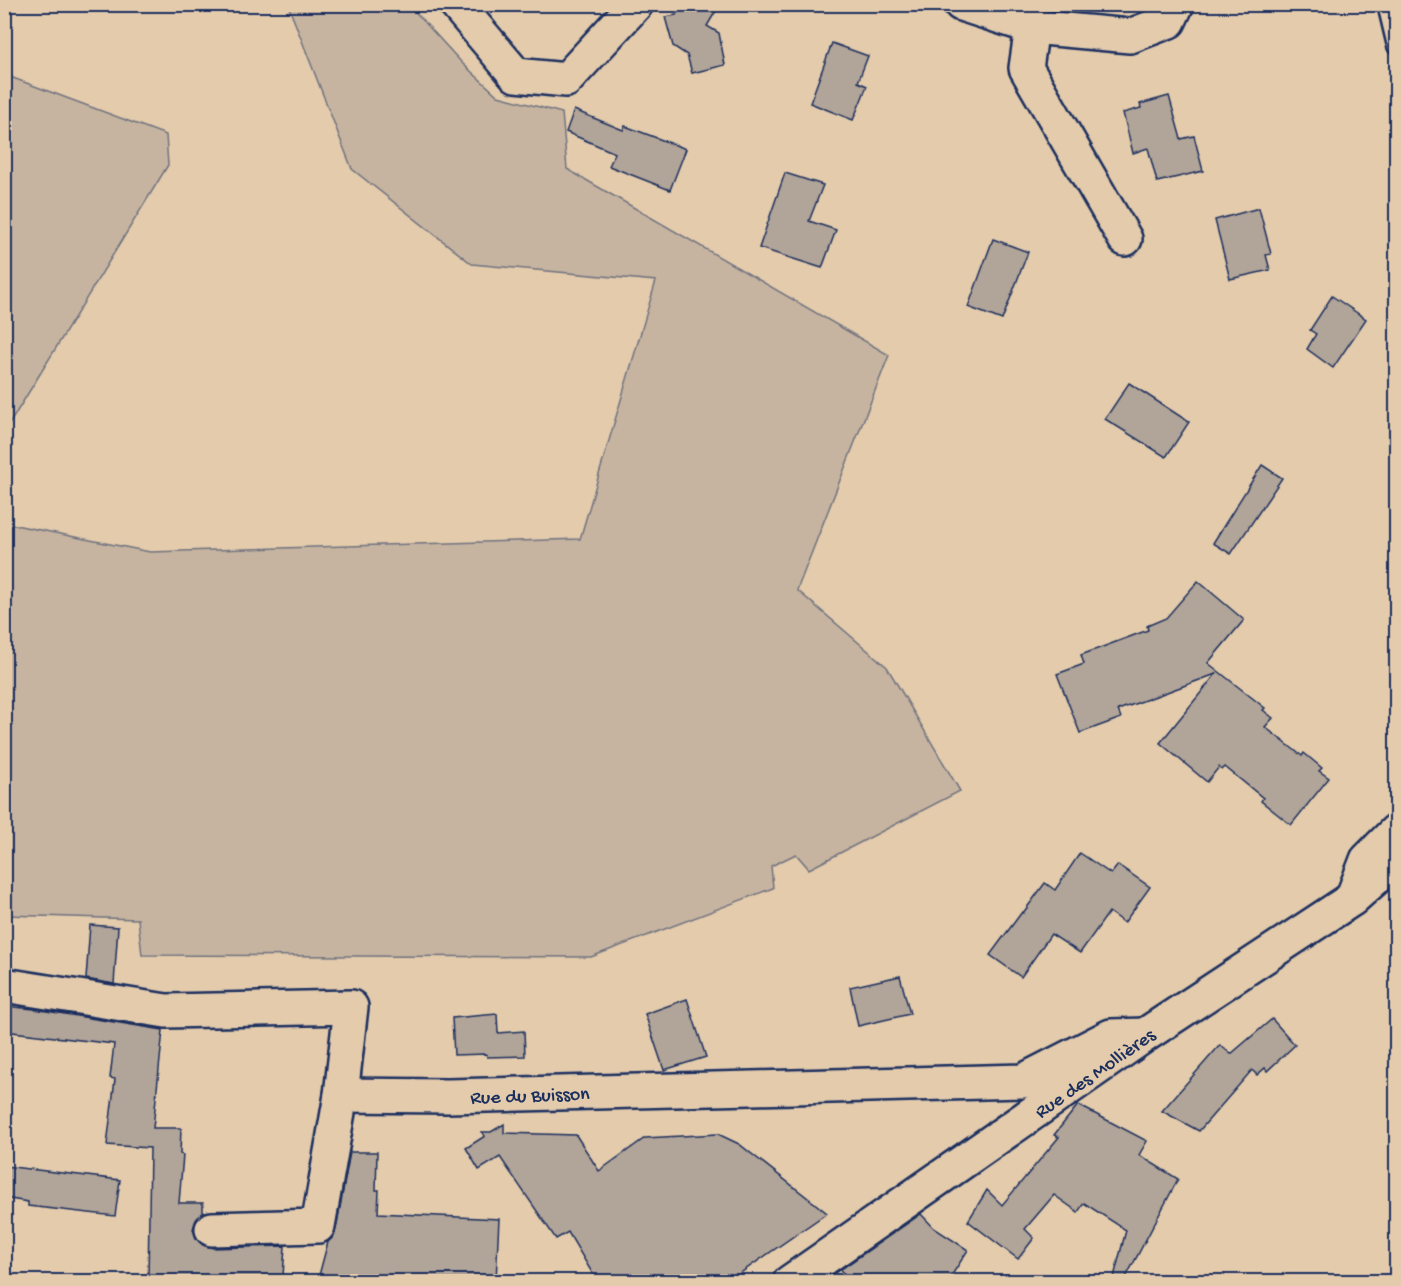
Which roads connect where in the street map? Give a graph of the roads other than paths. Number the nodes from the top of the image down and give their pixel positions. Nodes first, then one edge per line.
1 (456, 4) edge
2 (636, 4) edge
3 (961, 4) edge
4 (1177, 4) edge
5 (1386, 4) edge
6 (995, 10) edge
7 (1032, 27) junction
8 (1396, 46) edge
9 (1125, 239) dead end
10 (1396, 831) edge
11 (1396, 860) edge
12 (1352, 898) junction
13 (4, 985) edge
14 (1145, 1035) junction
15 (341, 1095) junction
16 (212, 1229) dead end
17 (789, 1281) edge

1 - 2 street
3 - 6 street
4 - 7 street
5 - 8 lane
6 - 7 street
7 - 9 street
10 - 12 street
11 - 12 street, Rue des Mollières
12 - 14 street, Rue des Mollières
13 - 15 street
14 - 15 street, Rue du Buisson
14 - 17 street, Rue des Mollières
15 - 16 street

